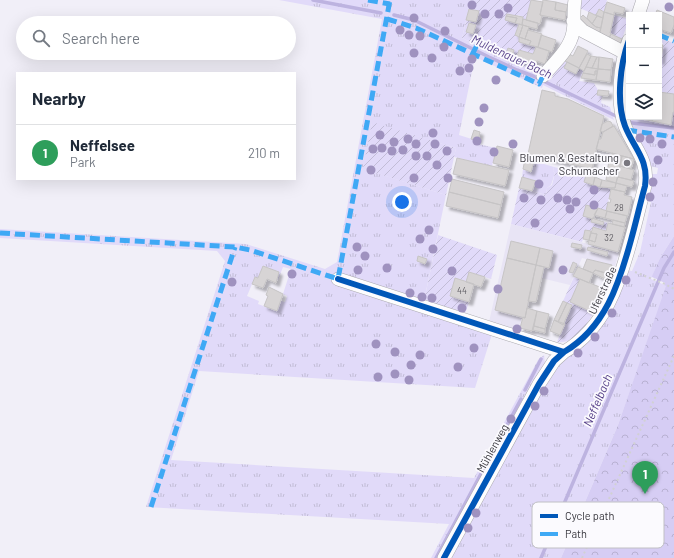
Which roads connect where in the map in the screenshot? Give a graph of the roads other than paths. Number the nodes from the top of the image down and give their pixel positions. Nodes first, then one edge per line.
1 (575, 0) edge
2 (643, 0) edge
3 (639, 12) edge
4 (573, 21) junction
5 (626, 46) edge
6 (627, 48) edge
7 (543, 76) dead end
8 (338, 279) dead end
9 (564, 352) junction
10 (444, 558) edge

1 - 4 street
2 - 3 street
4 - 5 street, Uferstraße
4 - 7 street
6 - 9 street, Uferstraße
8 - 9 street
9 - 10 street, Mühlenweg

